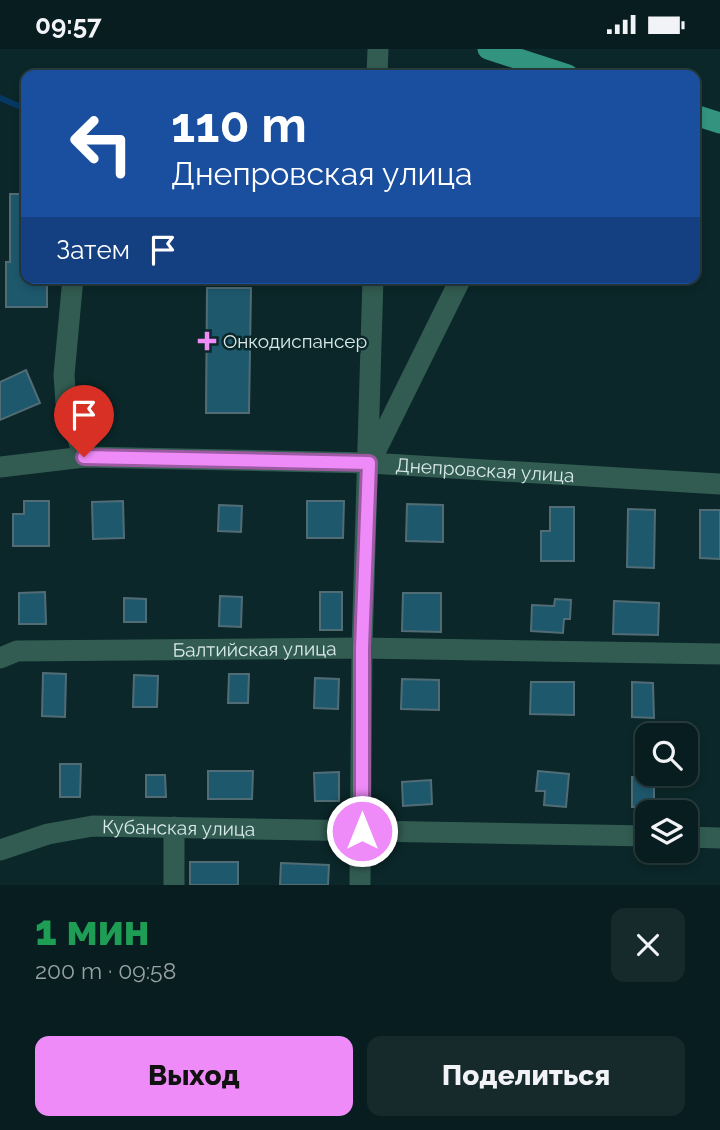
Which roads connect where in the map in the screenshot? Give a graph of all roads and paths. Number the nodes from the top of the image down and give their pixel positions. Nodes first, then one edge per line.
1 (378, 49) edge
2 (488, 49) edge
3 (377, 70) edge
4 (553, 70) edge
5 (700, 117) edge
6 (720, 123) edge
7 (72, 284) edge
8 (373, 284) edge
9 (458, 284) edge
10 (84, 457) junction
11 (369, 463) junction
12 (0, 467) edge
13 (720, 484) edge
14 (362, 648) junction
15 (720, 654) edge
16 (0, 658) edge
17 (174, 827) junction
18 (362, 831) junction
19 (635, 836) edge
20 (698, 837) edge
21 (720, 838) edge
22 (0, 850) edge
23 (174, 885) edge
24 (360, 885) edge

1 - 3 street
2 - 4 main road
5 - 6 main road
7 - 10 street
8 - 11 street
9 - 11 street
10 - 11 street, Днепровская улица
10 - 12 street, Днепровская улица
11 - 13 street, Днепровская улица
11 - 14 street
14 - 15 street, Балтийская улица
14 - 16 street, Балтийская улица
14 - 18 street
17 - 18 street, Кубанская улица
17 - 22 street, Кубанская улица
17 - 23 street
18 - 19 street, Кубанская улица
18 - 24 street
20 - 21 street

